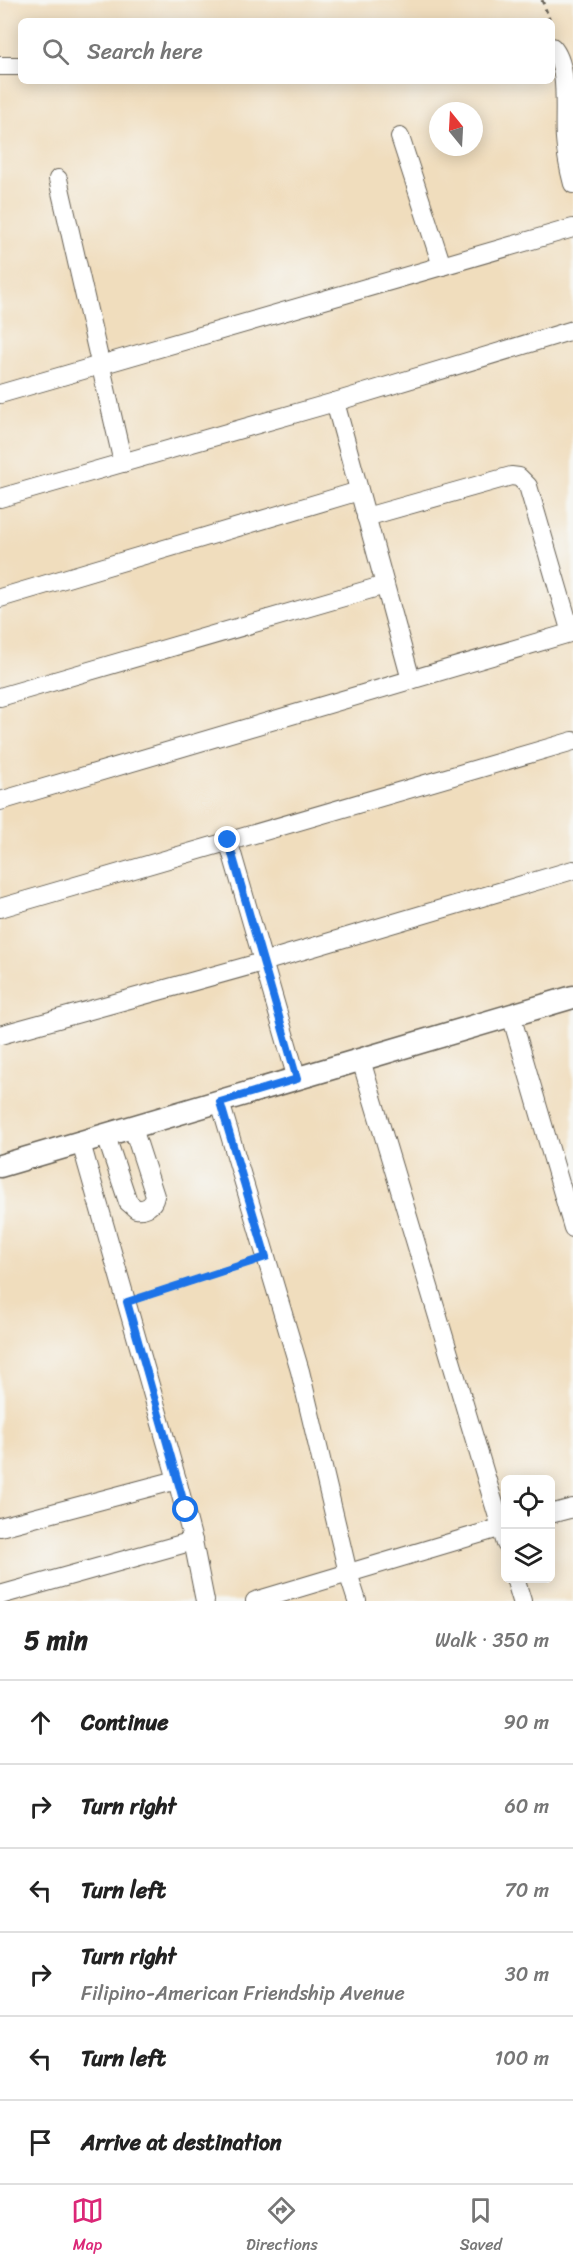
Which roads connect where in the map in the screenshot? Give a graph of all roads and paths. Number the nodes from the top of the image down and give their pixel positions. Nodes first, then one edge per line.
1 (542, 0) edge
2 (549, 18) edge
3 (555, 50) edge
4 (0, 66) edge
5 (18, 66) edge
6 (400, 138) dead end
7 (58, 178) dead end
8 (573, 184) edge
9 (573, 228) edge
10 (442, 266) junction
11 (573, 330) edge
12 (99, 366) junction
13 (0, 394) edge
14 (335, 402) junction
15 (123, 463) junction
16 (359, 491) junction
17 (0, 498) edge
18 (366, 517) junction
19 (385, 585) junction
20 (0, 597) edge
21 (572, 633) edge
22 (411, 680) junction
23 (0, 697) edge
24 (573, 741) edge
25 (0, 801) edge
26 (228, 840) junction
27 (573, 870) edge
28 (0, 908) edge
29 (263, 962) junction
30 (573, 997) edge
31 (511, 1015) junction
32 (0, 1035) edge
33 (361, 1060) junction
34 (297, 1079) junction
35 (220, 1102) junction
36 (133, 1128) junction
37 (106, 1136) junction
38 (81, 1143) junction
39 (0, 1166) edge
40 (573, 1228) edge
41 (266, 1257) junction
42 (127, 1302) junction
43 (177, 1480) junction
44 (573, 1508) edge
45 (555, 1513) edge
46 (0, 1527) edge
47 (503, 1529) edge
48 (501, 1534) edge
49 (193, 1541) junction
50 (348, 1573) junction
51 (517, 1583) edge
52 (0, 1595) edge
53 (205, 1601) edge
54 (255, 1601) edge
55 (357, 1601) edge
56 (522, 1601) edge

1 - 2 path
3 - 8 street
4 - 5 street
6 - 10 street
7 - 12 street
9 - 10 street
10 - 12 street
11 - 14 street
12 - 13 street
12 - 15 street
14 - 15 street
14 - 16 street
15 - 17 street
16 - 18 street
16 - 20 street
18 - 19 street
18 - 21 street
19 - 22 street
19 - 23 street
21 - 22 street
22 - 25 street
24 - 26 street
26 - 28 street
26 - 29 street
27 - 29 street
29 - 32 street
29 - 34 street
30 - 31 main road
31 - 33 main road
31 - 40 street
33 - 34 main road
33 - 47 street
34 - 35 main road
35 - 36 main road
35 - 41 street
36 - 37 main road
36 - 37 street
37 - 38 main road
38 - 39 main road
38 - 42 street
41 - 42 path
41 - 50 street
42 - 43 street
43 - 46 street
43 - 49 street
44 - 45 street
48 - 50 street
49 - 52 street
49 - 53 street
50 - 54 street
50 - 55 street
51 - 56 street

